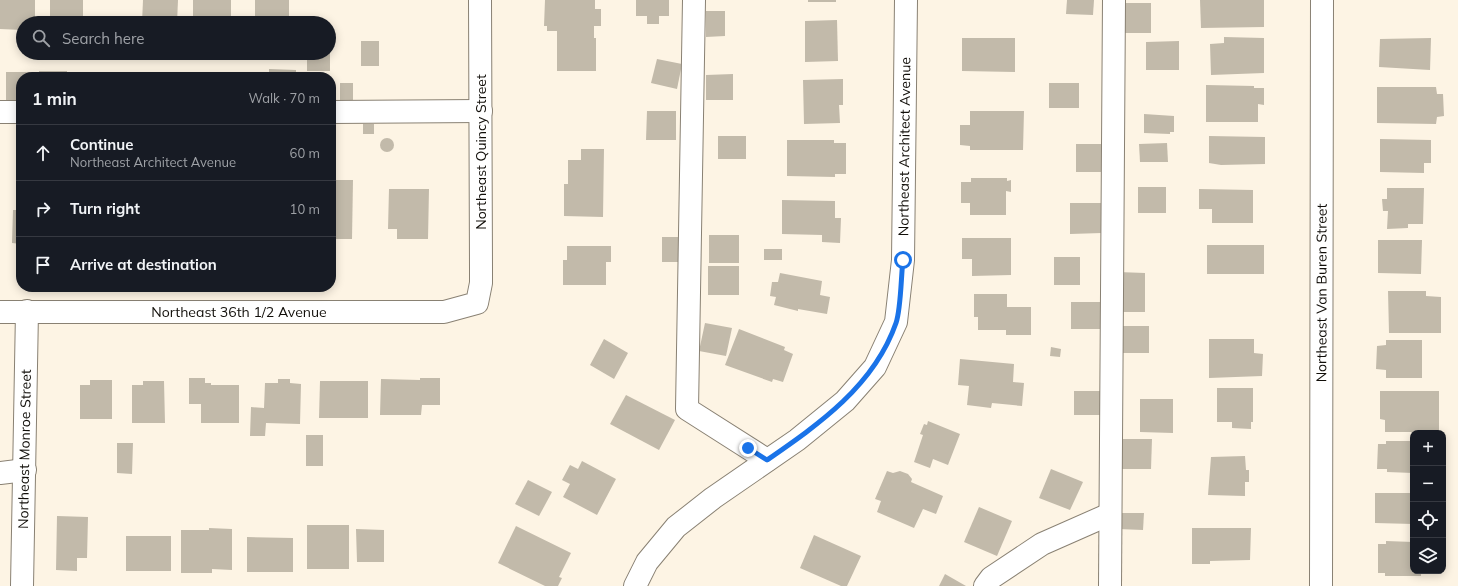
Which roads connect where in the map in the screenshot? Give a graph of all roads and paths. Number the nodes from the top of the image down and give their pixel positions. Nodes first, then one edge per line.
1 (480, 0) edge
2 (694, 0) edge
3 (906, 0) edge
4 (1114, 0) edge
5 (1322, 0) edge
6 (480, 111) junction
7 (0, 112) edge
8 (16, 112) edge
9 (336, 112) edge
10 (477, 303) joint
11 (27, 311) junction
12 (0, 312) edge
13 (767, 460) junction
14 (26, 470) junction
15 (0, 473) edge
16 (1110, 514) junction
17 (22, 586) edge
18 (634, 586) edge
19 (986, 586) edge
20 (1110, 586) edge
21 (1322, 586) edge

1 - 6 street, Northeast Quincy Street
2 - 13 street
3 - 13 street, Northeast Architect Avenue
4 - 16 street
5 - 21 street, Northeast Van Buren Street
6 - 9 street
6 - 10 street, Northeast Quincy Street
7 - 8 street
10 - 11 street, Northeast 36th 1/2 Avenue
11 - 12 street, Northeast 36th 1/2 Avenue
11 - 14 street, Northeast Monroe Street
13 - 18 street, Northeast Architect Avenue
14 - 15 street
14 - 17 street, Northeast Monroe Street
16 - 19 street
16 - 20 street

